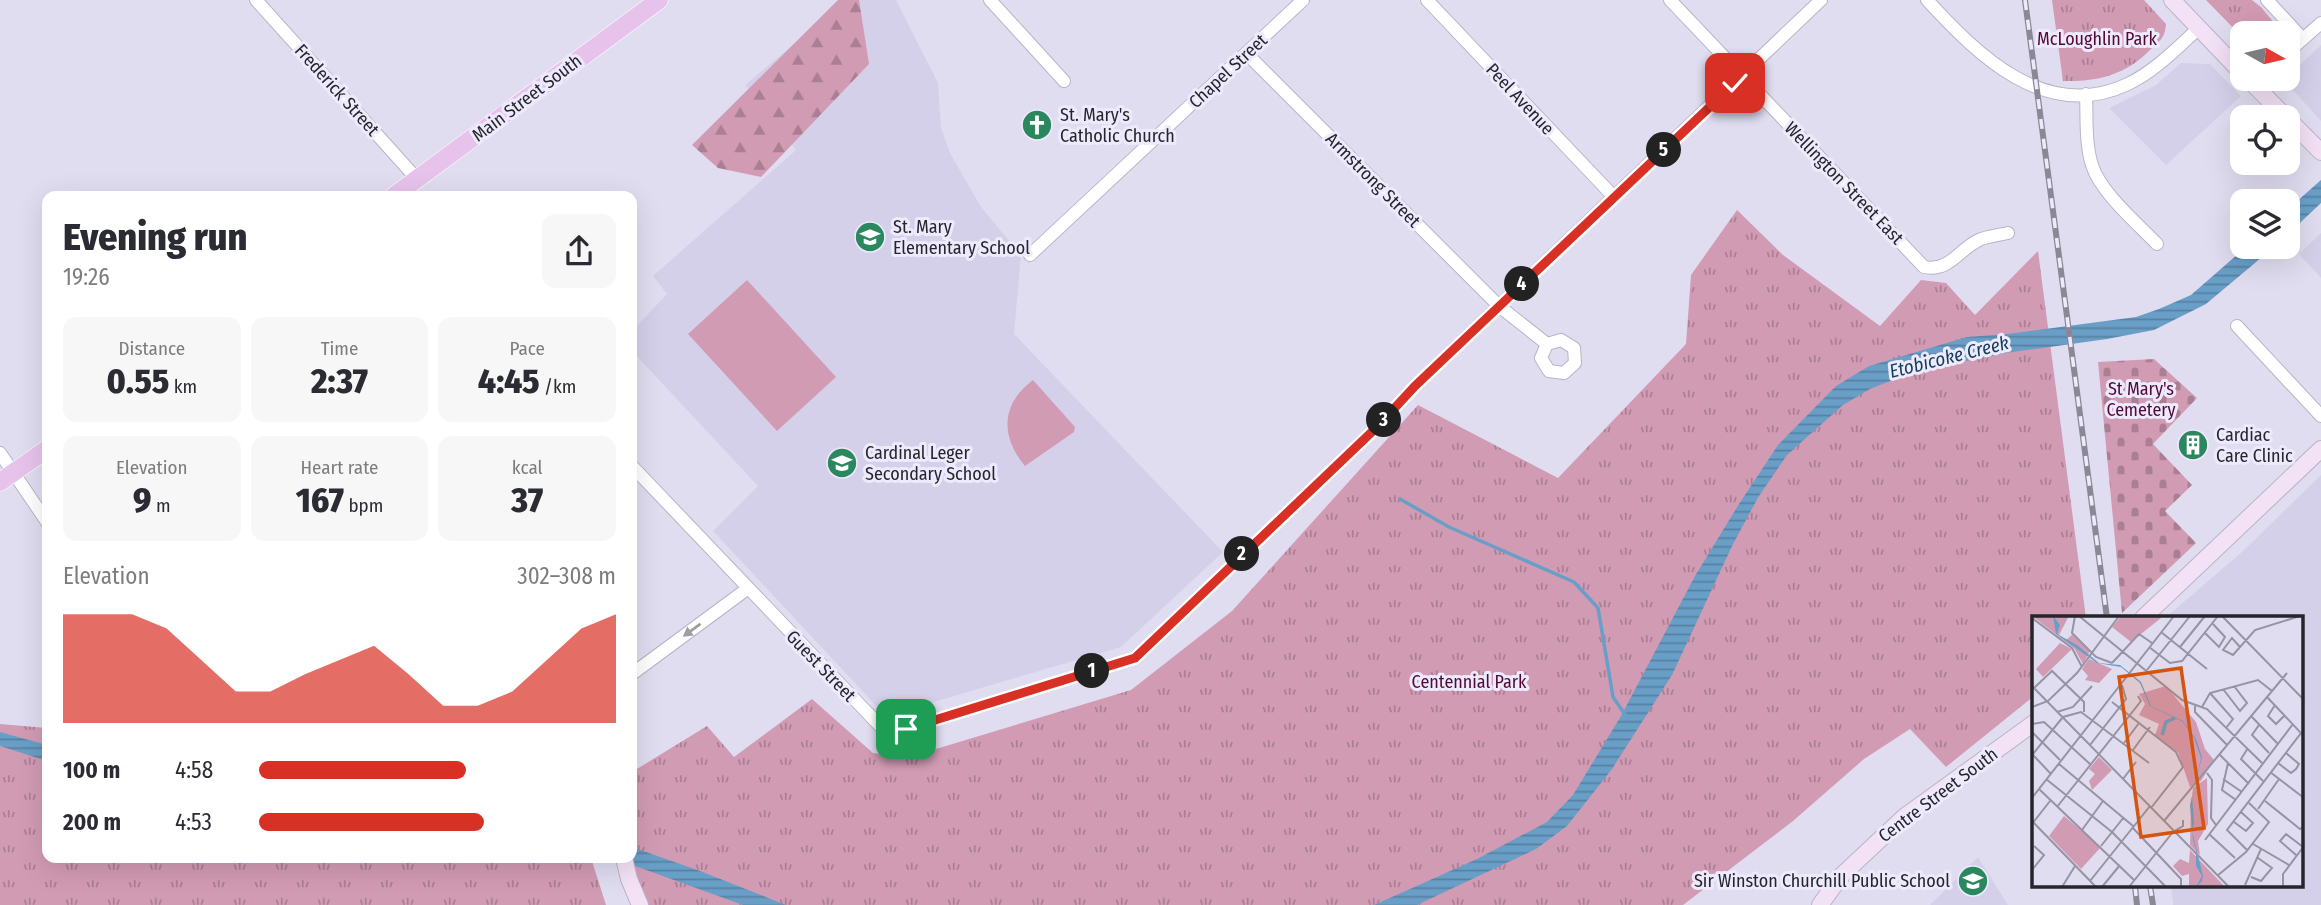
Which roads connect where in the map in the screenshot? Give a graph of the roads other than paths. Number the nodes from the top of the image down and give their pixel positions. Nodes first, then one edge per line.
1 (256, 0) edge
2 (659, 0) edge
3 (990, 0) edge
4 (1303, 0) edge
5 (1427, 0) edge
6 (1670, 0) edge
7 (1821, 0) edge
8 (1927, 0) edge
9 (2172, 0) edge
10 (2267, 0) edge
11 (2321, 23) edge
12 (2199, 28) junction
13 (2303, 39) junction
14 (2300, 42) edge
15 (1247, 54) junction
16 (2230, 58) edge
17 (1742, 77) junction
18 (1064, 81) dead end
19 (2262, 91) edge
20 (2086, 94) junction
21 (2275, 105) edge
22 (2300, 131) edge
23 (2321, 152) edge
24 (417, 179) junction
25 (401, 191) edge
26 (1614, 197) junction
27 (2008, 233) dead end
28 (2157, 244) dead end
29 (1030, 255) dead end
30 (1499, 306) junction
31 (2237, 326) dead end
32 (1547, 344) dead end
33 (2321, 415) edge
34 (2321, 449) edge
35 (42, 452) edge
36 (0, 453) edge
37 (637, 471) edge
38 (7, 477) edge
39 (42, 516) edge
40 (747, 589) junction
41 (2145, 616) edge
42 (637, 670) edge
43 (2032, 724) edge
44 (625, 863) edge
45 (640, 905) edge
46 (1820, 905) edge

1 - 24 street, Frederick Street
2 - 24 main road, Main Street South
3 - 18 street
4 - 15 street, Chapel Street
5 - 26 street, Peel Avenue
6 - 17 street, Wellington Street East
7 - 17 street, Guest Street
8 - 20 street
9 - 12 street
10 - 13 street
11 - 13 street
12 - 16 street
12 - 20 street
13 - 14 street
15 - 29 street, Chapel Street
15 - 30 street, Armstrong Street
17 - 26 street, Guest Street
17 - 27 street, Wellington Street East
19 - 21 street
20 - 28 street
22 - 23 street
24 - 25 main road, Main Street South
26 - 30 street, Guest Street
30 - 32 street, Armstrong Street
30 - 40 street, Guest Street
31 - 33 street
34 - 41 street
35 - 38 main road
36 - 38 street
37 - 40 street, Guest Street
38 - 39 street
40 -> 42 street
43 - 46 street, Centre Street South
44 - 45 street

